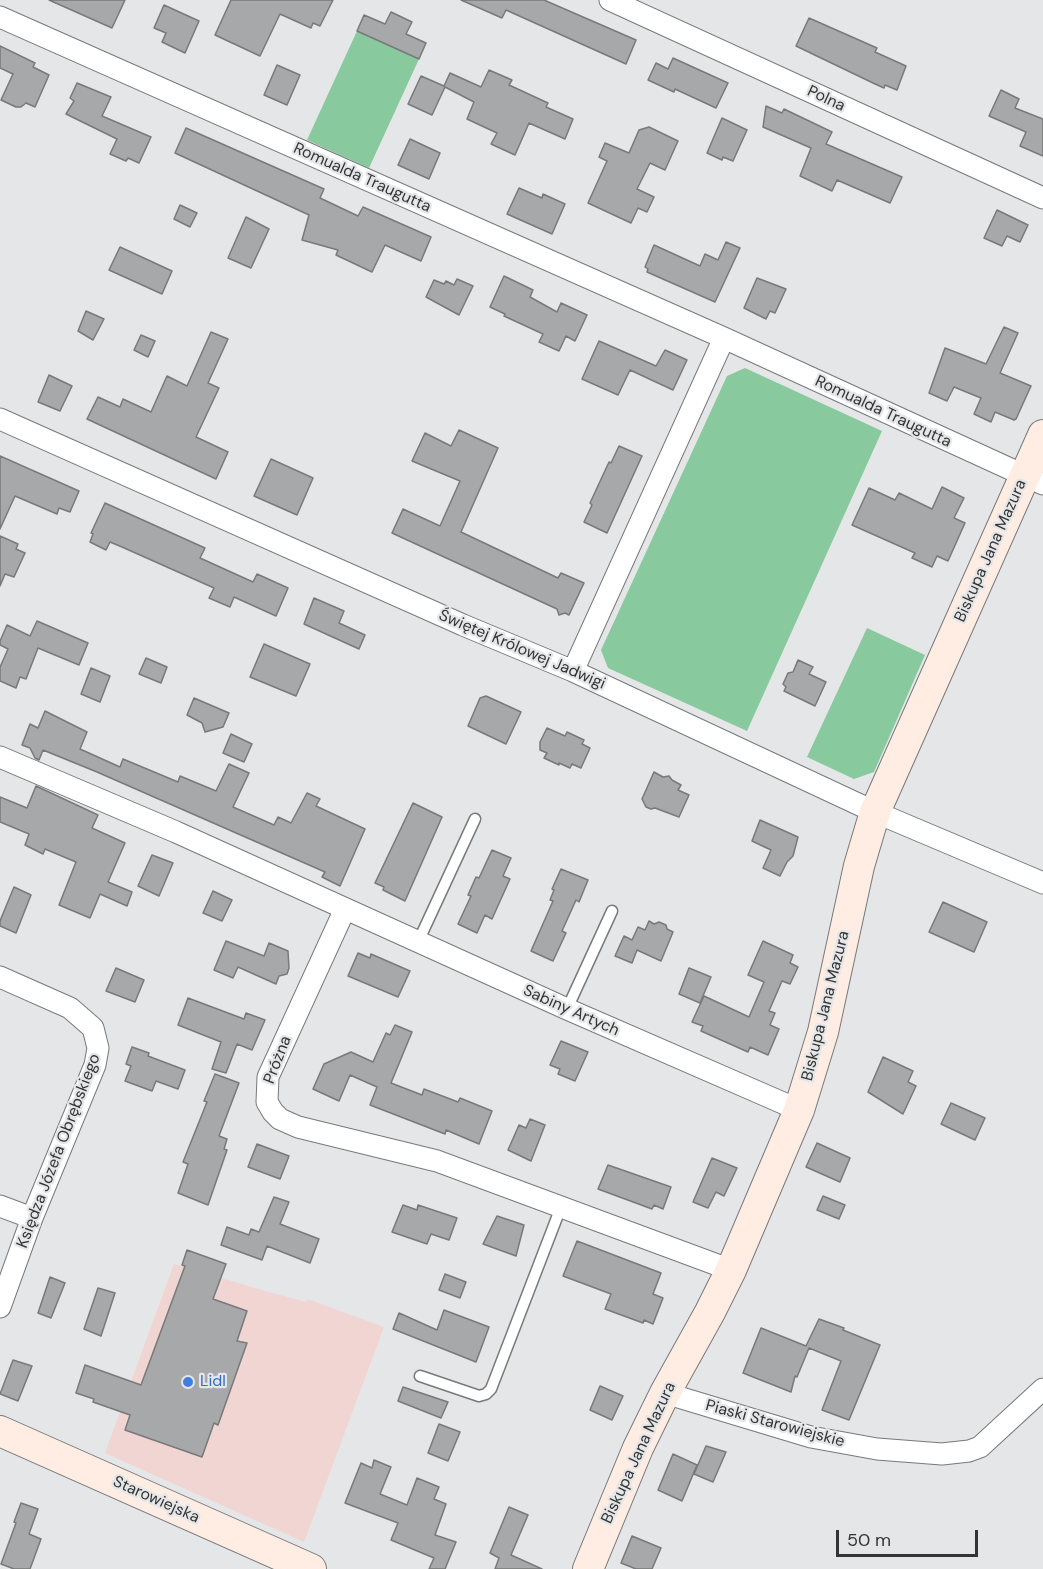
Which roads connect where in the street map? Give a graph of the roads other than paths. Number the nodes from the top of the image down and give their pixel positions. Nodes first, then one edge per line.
1 (610, 0) edge
2 (0, 17) edge
3 (1043, 198) edge
4 (724, 338) junction
5 (0, 419) edge
6 (1043, 435) edge
7 (1034, 480) edge
8 (573, 671) junction
9 (0, 757) edge
10 (875, 812) junction
11 (475, 819) dead end
12 (1043, 883) edge
13 (345, 909) junction
14 (612, 911) dead end
15 (418, 942) junction
16 (0, 977) edge
17 (567, 1009) junction
18 (799, 1110) junction
19 (0, 1206) edge
20 (561, 1207) junction
21 (32, 1218) junction
22 (731, 1270) junction
23 (0, 1307) edge
24 (420, 1376) dead end
25 (1043, 1389) edge
26 (665, 1393) junction
27 (0, 1431) edge
28 (312, 1569) edge
29 (588, 1569) edge

1 - 3 street, Polna
2 - 4 street, Romualda Traugutta
4 - 7 street, Romualda Traugutta
4 - 8 street
5 - 8 street, Świętej Królowej Jadwigi
6 - 7 street, Biskupa Jana Mazura
7 - 10 street, Biskupa Jana Mazura
8 - 10 street, Świętej Królowej Jadwigi
9 - 13 street
10 - 12 street, Świętej Królowej Jadwigi
10 - 18 street, Biskupa Jana Mazura
11 - 15 lane
13 - 15 street, Sabiny Artych
13 - 20 street, Próżna
14 - 17 lane
15 - 17 street, Sabiny Artych
16 - 21 street, Księdza Józefa Obrębskiego
17 - 18 street, Sabiny Artych
18 - 22 street, Biskupa Jana Mazura
19 - 21 street
20 - 22 street, Próżna
20 - 24 lane
21 - 23 street, Księdza Józefa Obrębskiego
22 - 26 street, Biskupa Jana Mazura
25 - 26 street, Piaski Starowiejskie
26 - 29 street, Biskupa Jana Mazura
27 - 28 street, Starowiejska

